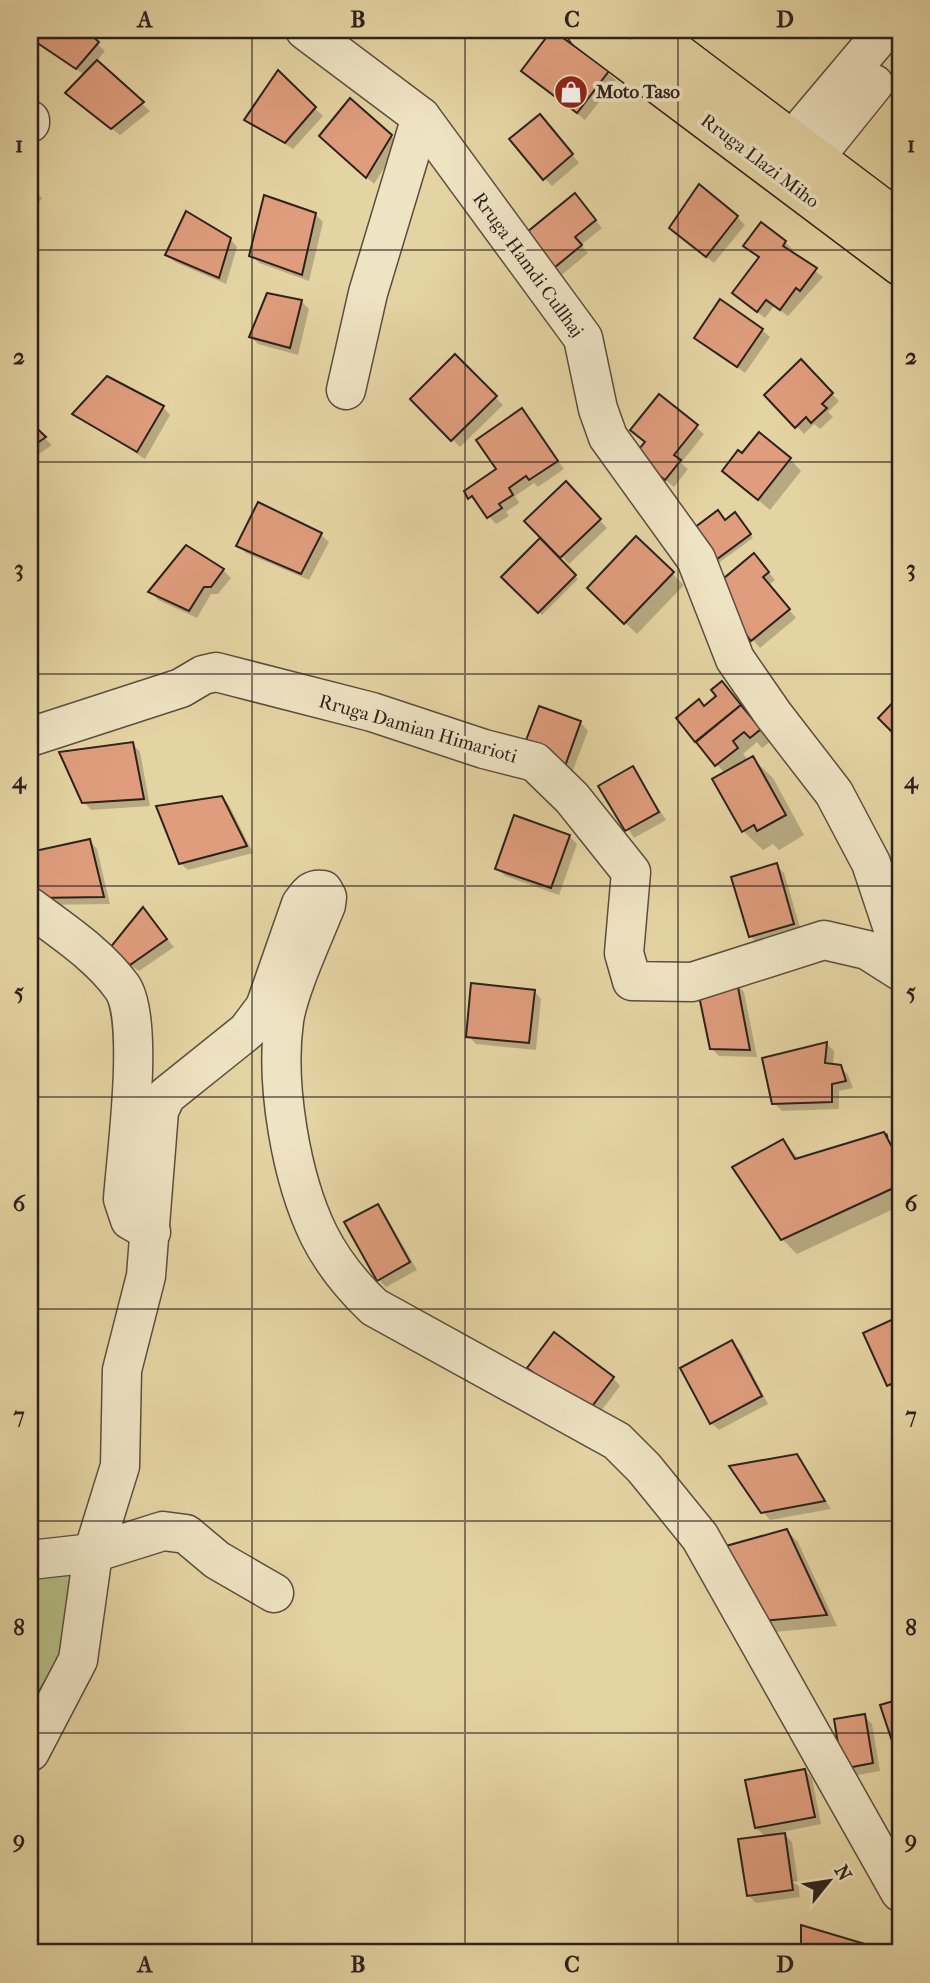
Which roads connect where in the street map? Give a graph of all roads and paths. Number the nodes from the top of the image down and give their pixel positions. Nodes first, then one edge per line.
1 (305, 30) edge
2 (586, 30) edge
3 (647, 30) edge
4 (885, 30) edge
5 (900, 53) edge
6 (421, 117) junction
7 (793, 162) junction
8 (900, 221) edge
9 (900, 266) edge
10 (346, 390) dead end
11 (30, 737) edge
12 (30, 907) edge
13 (900, 950) edge
14 (900, 971) edge
15 (900, 1132) edge
16 (887, 1136) dead end
17 (151, 1232) junction
18 (93, 1553) junction
19 (30, 1560) edge
20 (274, 1593) dead end
21 (30, 1752) edge
22 (900, 1892) edge

1 - 6 street, Rruga Hamdi Cullhaj
2 - 7 main road, Rruga Llazi Miho
3 - 7 main road, Rruga Llazi Miho
4 - 7 street
5 - 7 street
6 - 10 street
6 - 13 street, Rruga Hamdi Cullhaj
7 - 8 main road, Rruga Llazi Miho
7 - 9 main road, Rruga Llazi Miho
11 - 14 street, Rruga Damian Himarioti
12 - 17 street
15 - 16 path
17 - 18 street
17 - 22 street
18 - 19 street
18 - 20 street
18 - 21 street

